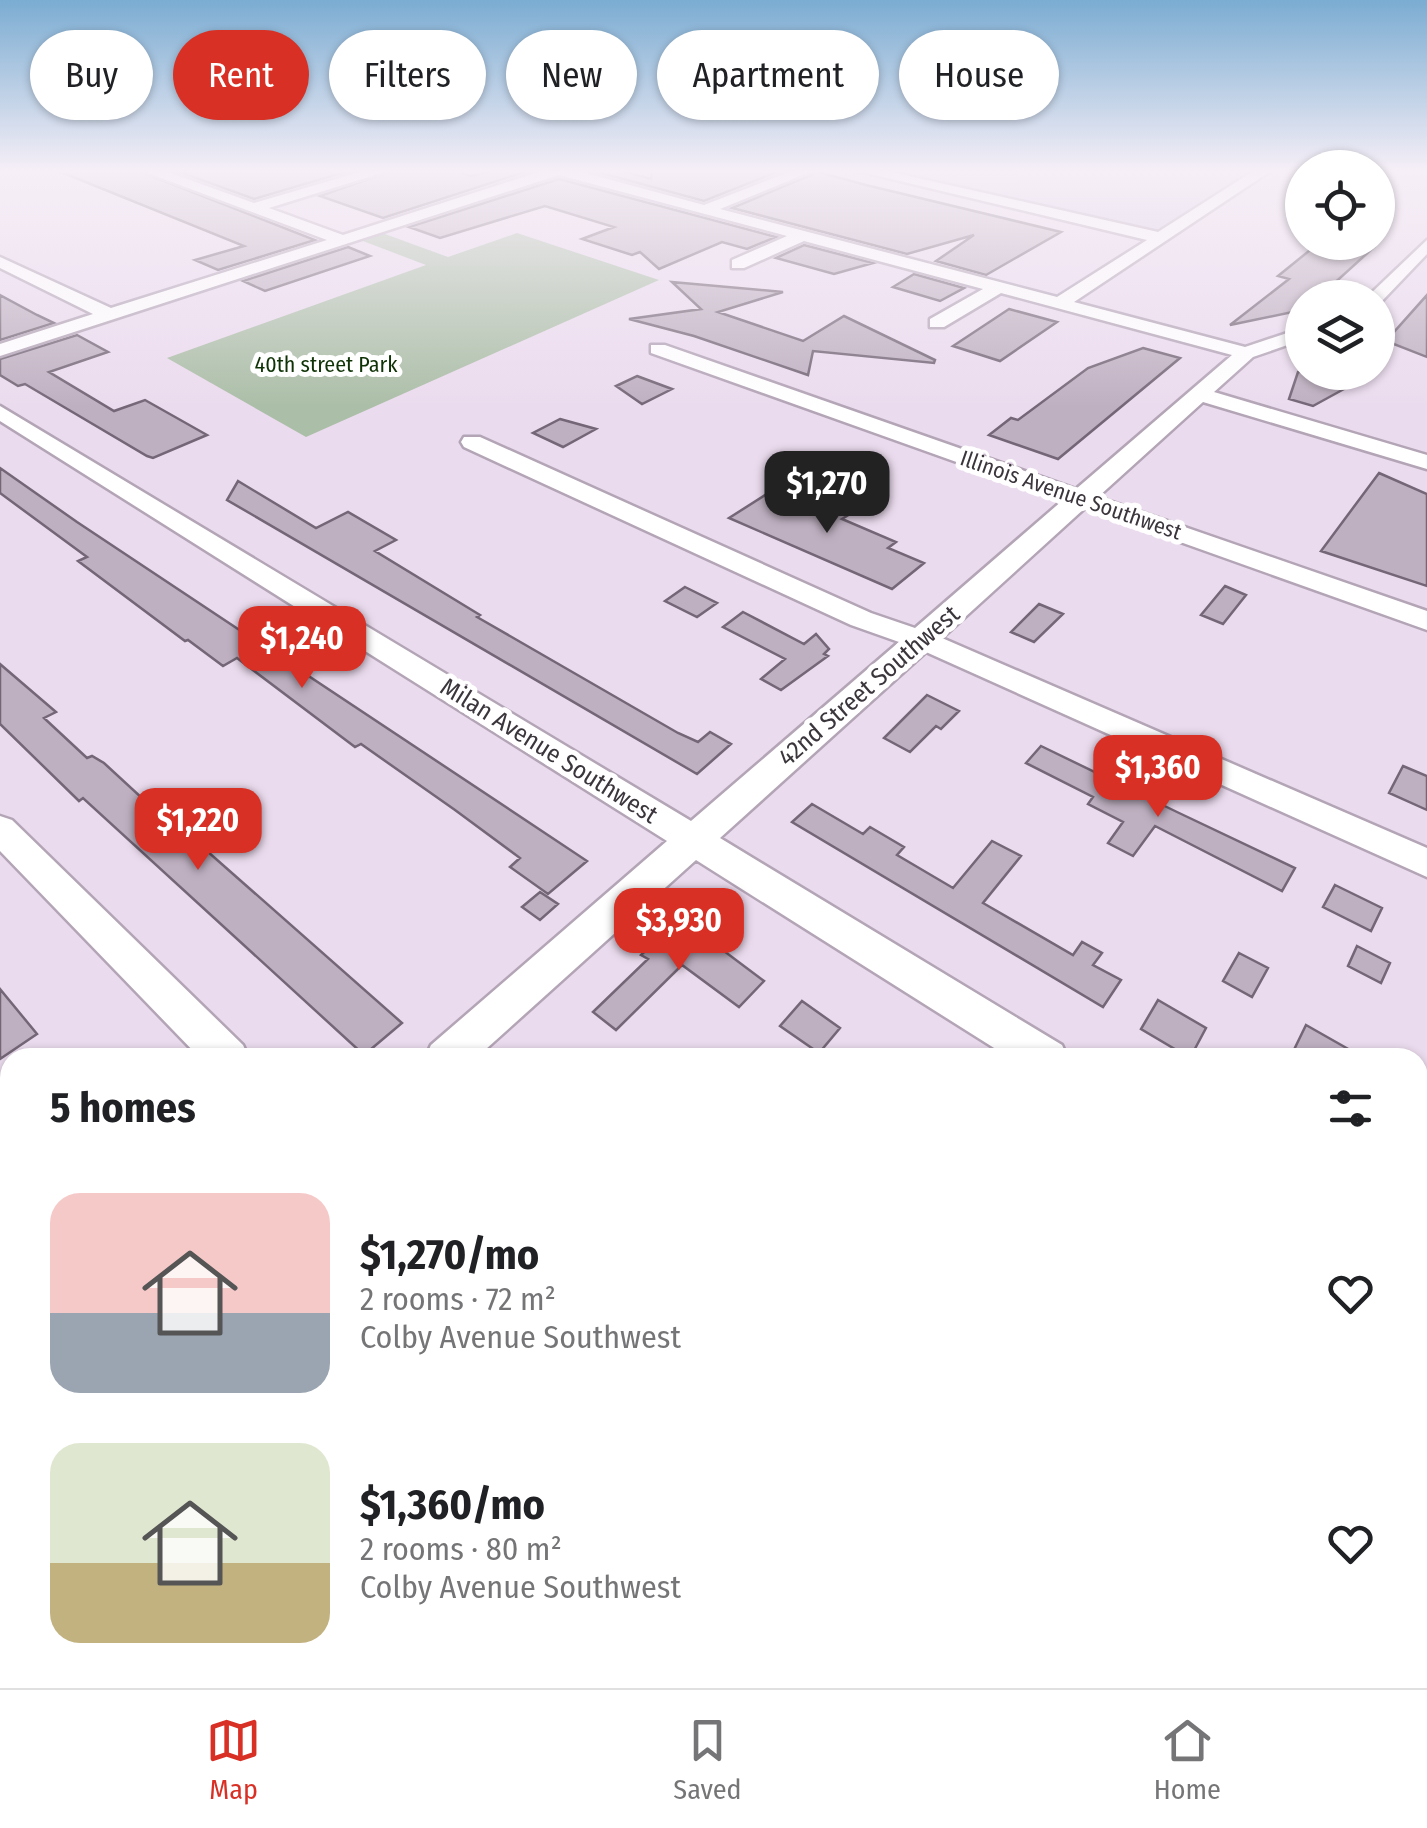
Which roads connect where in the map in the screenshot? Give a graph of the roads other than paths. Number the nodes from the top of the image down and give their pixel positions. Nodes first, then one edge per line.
1 (316, 249) edge
2 (771, 249) edge
3 (858, 249) edge
4 (1144, 249) edge
5 (1423, 249) edge
6 (0, 262) edge
7 (738, 264) dead end
8 (1393, 280) edge
9 (999, 287) junction
10 (1060, 303) junction
11 (110, 315) junction
12 (937, 323) dead end
13 (1285, 340) edge
14 (658, 348) dead end
15 (0, 350) edge
16 (1246, 354) junction
17 (1200, 395) junction
18 (0, 412) edge
19 (472, 442) dead end
20 (1427, 462) edge
21 (1084, 499) junction
22 (1427, 621) edge
23 (920, 640) junction
24 (0, 829) edge
25 (694, 840) junction
26 (1427, 863) edge
27 (218, 1048) edge
28 (457, 1048) edge
29 (1031, 1048) edge

1 - 11 street
2 - 7 street
3 - 9 street
4 - 10 street
5 - 8 street
6 - 11 street
9 - 10 street
9 - 12 street
10 - 16 street
11 - 15 street
13 - 16 street, 42nd Street Southwest
14 - 21 street, Illinois Avenue Southwest
16 - 17 street, 42nd Street Southwest
17 - 20 street
17 - 21 street, 42nd Street Southwest
18 - 25 street, Milan Avenue Southwest
19 - 23 street
21 - 22 street, Illinois Avenue Southwest
21 - 23 street, 42nd Street Southwest
23 - 25 street, 42nd Street Southwest
23 - 26 street
24 - 27 street
25 - 28 street, 42nd Street Southwest
25 - 29 street, Milan Avenue Southwest

